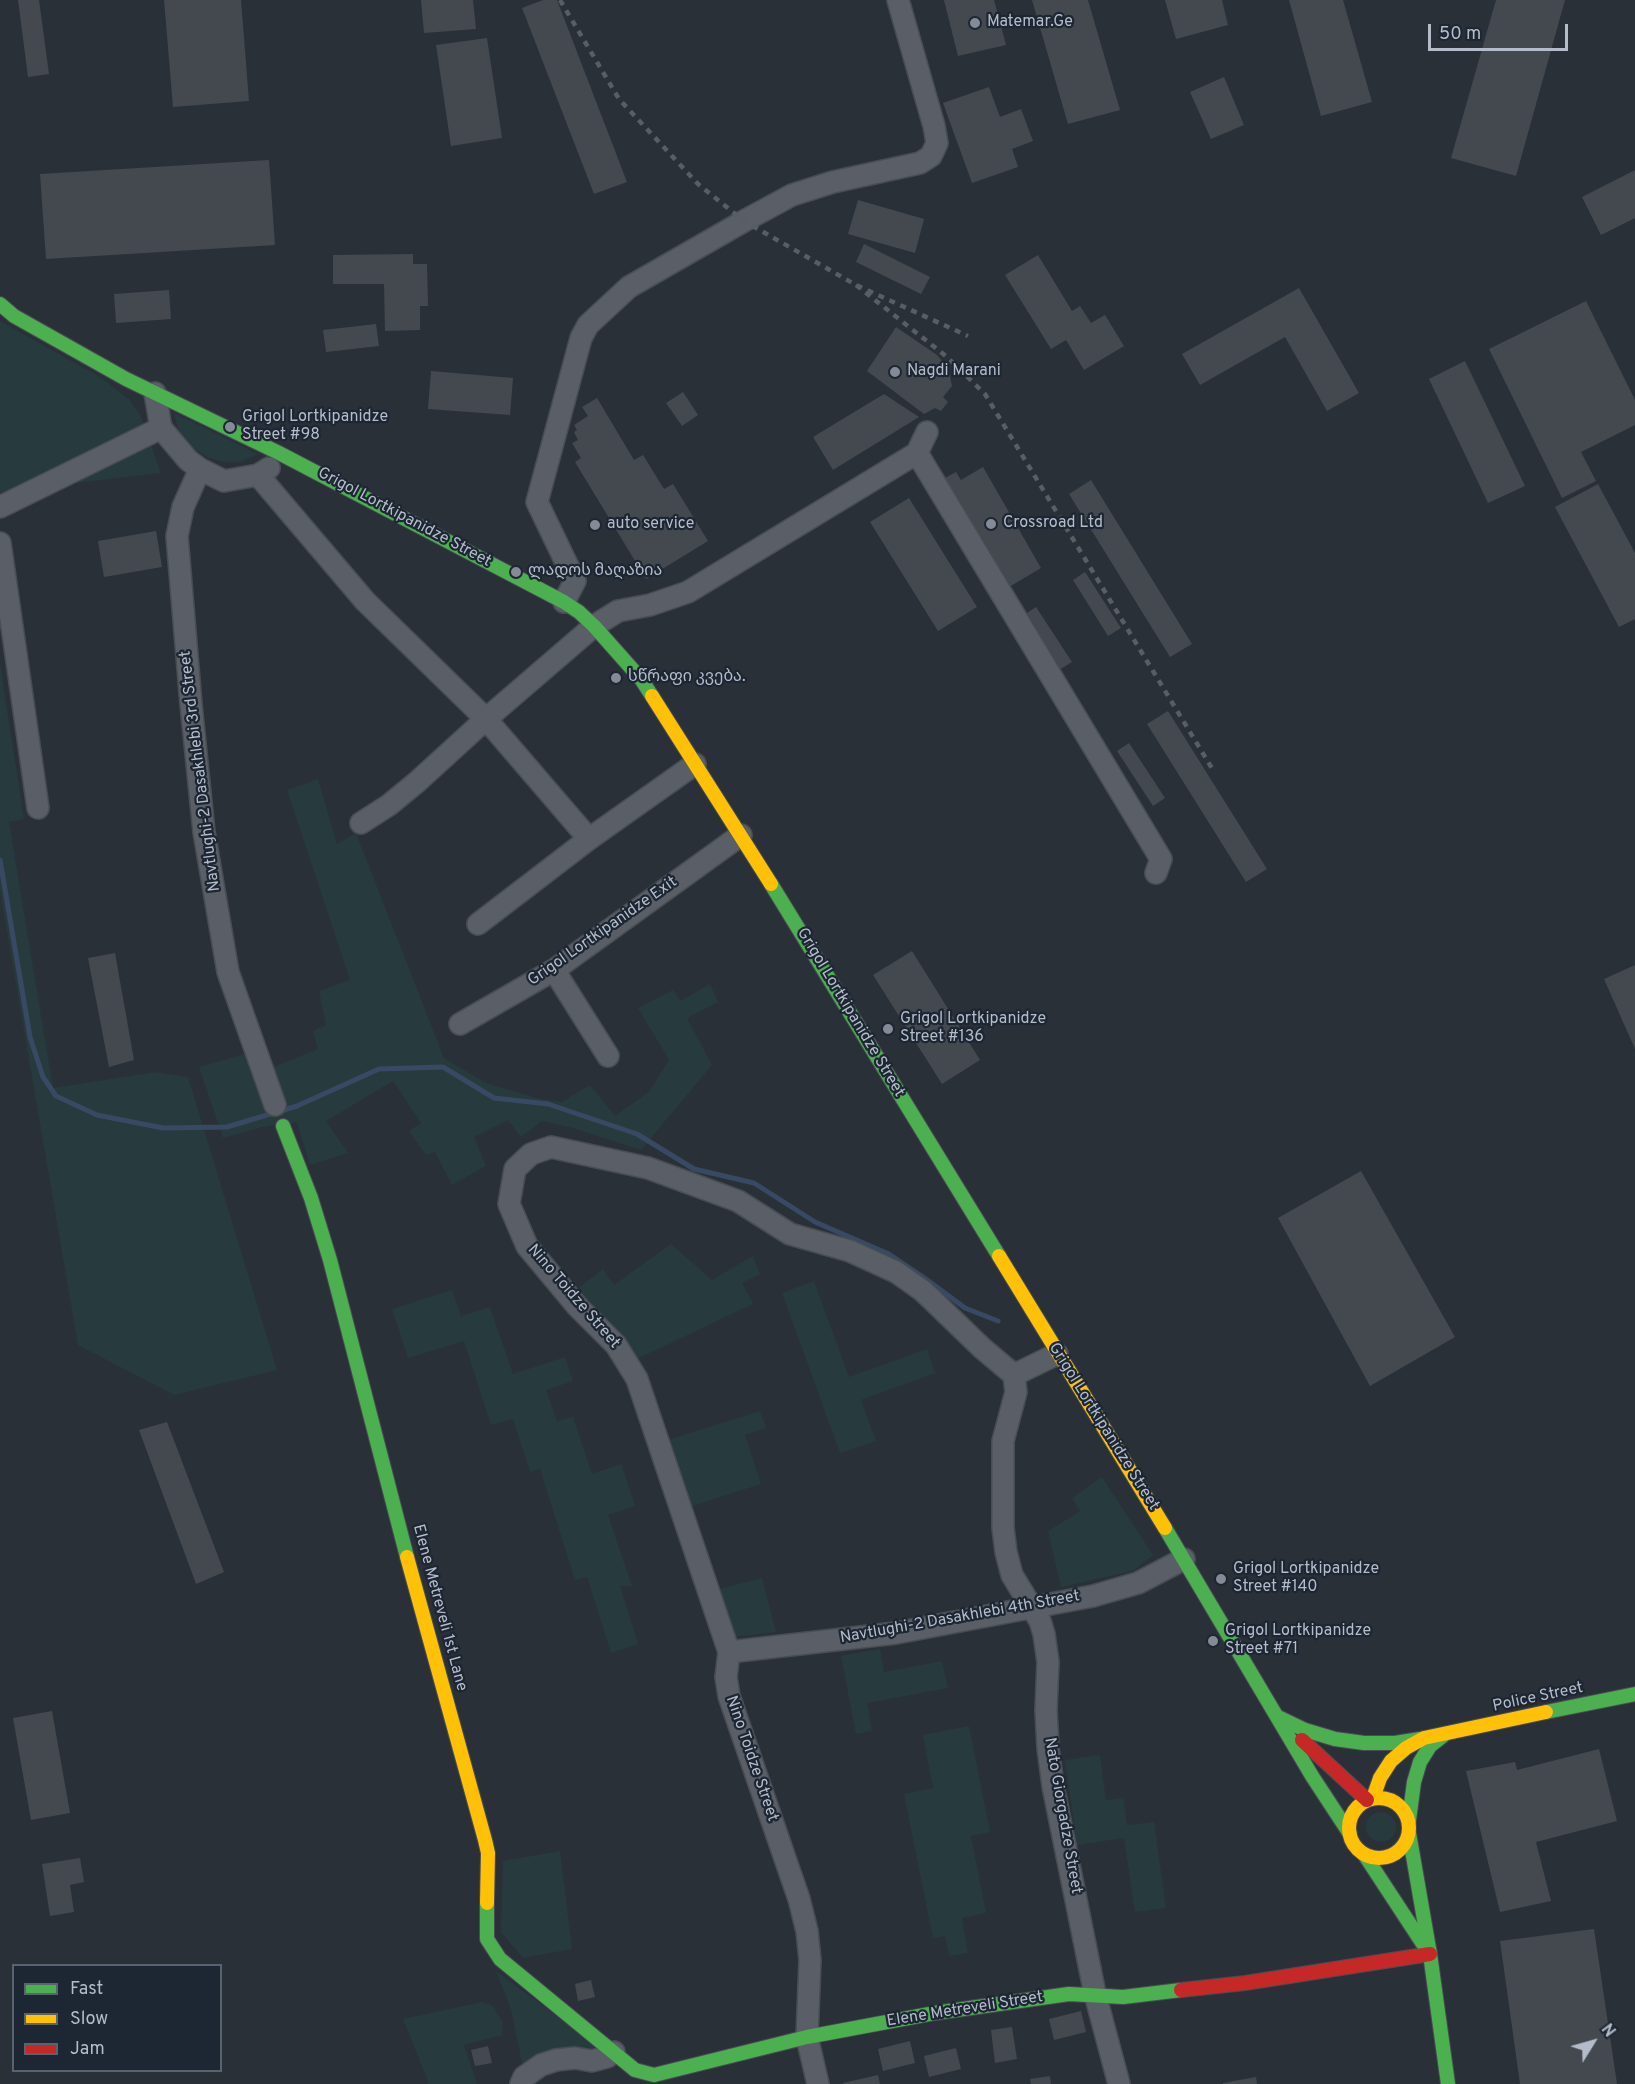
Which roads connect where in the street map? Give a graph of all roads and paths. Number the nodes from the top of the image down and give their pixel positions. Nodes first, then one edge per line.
1 (898, 0) edge
2 (0, 304) edge
3 (155, 393) junction
4 (161, 428) junction
5 (927, 432) dead end
6 (279, 453) junction
7 (917, 453) junction
8 (200, 469) junction
9 (258, 475) junction
10 (0, 507) edge
11 (0, 543) edge
12 (564, 602) junction
13 (594, 626) junction
14 (486, 719) junction
15 (696, 764) junction
16 (38, 808) dead end
17 (361, 823) dead end
18 (741, 835) junction
19 (589, 839) junction
20 (1156, 873) dead end
21 (478, 924) dead end
22 (554, 970) junction
23 (460, 1024) dead end
24 (608, 1056) dead end
25 (275, 1105) dead end
26 (283, 1126) dead end
27 (1058, 1354) junction
28 (1014, 1375) junction
29 (1184, 1559) junction
30 (1032, 1607) junction
31 (729, 1652) junction
32 (1635, 1694) edge
33 (1278, 1718) junction
34 (1447, 1733) junction
35 (1424, 1738) junction
36 (1370, 1799) junction
37 (1409, 1827) junction
38 (1350, 1834) junction
39 (1364, 1854) junction
40 (1430, 1954) junction
41 (1095, 1994) junction
42 (807, 2037) junction
43 (614, 2052) junction
44 (636, 2077) edge
45 (521, 2084) edge
46 (818, 2084) edge
47 (1119, 2084) edge
48 (1448, 2084) edge

1 - 12 street
2 - 3 street, Grigol Lortkipanidze Street
3 - 4 street
3 - 6 street, Grigol Lortkipanidze Street
4 - 8 street
4 - 10 street
5 - 7 street
6 - 9 street
6 - 12 street, Grigol Lortkipanidze Street
7 - 13 street
7 - 20 street
8 - 9 street
8 - 25 street, Navtlughi-2 Dasakhlebi 3rd Street
9 - 14 street
11 - 16 street
12 - 13 street, Grigol Lortkipanidze Street
13 - 14 street
13 - 15 street, Grigol Lortkipanidze Street
14 - 17 street
14 - 19 street
15 - 18 street, Grigol Lortkipanidze Street
15 - 19 street
18 - 22 street, Grigol Lortkipanidze Exit
18 - 27 street, Grigol Lortkipanidze Street
19 - 21 street
22 - 23 street, Grigol Lortkipanidze Exit
22 - 24 street
26 - 43 street, Elene Metreveli 1st Lane
27 - 28 street
27 - 29 street, Grigol Lortkipanidze Street
28 - 30 street, Nato Giorgadze Street
28 - 31 street, Nino Toidze Street
29 - 30 street, Navtlughi-2 Dasakhlebi 4th Street
29 - 33 street, Grigol Lortkipanidze Street
30 - 31 street, Navtlughi-2 Dasakhlebi 4th Street
30 - 41 street, Nato Giorgadze Street
31 - 42 street, Nino Toidze Street
32 - 34 street, Police Street
33 - 35 street
33 - 36 street, Grigol Lortkipanidze Street
33 - 38 street, Grigol Lortkipanidze Street
34 - 35 street, Police Street
34 - 37 street
35 - 36 street, Police Street
36 - 37 street
36 - 38 street
37 - 39 street
37 - 40 street
38 - 39 street
39 - 40 street
40 - 41 street, Elene Metreveli Street
40 - 48 street
41 - 42 street, Elene Metreveli Street
41 - 47 street, Nato Giorgadze Street
42 - 44 street, Elene Metreveli Street
42 - 46 street, Nino Toidze Street
43 - 44 street, Elene Metreveli Street
43 - 45 street

